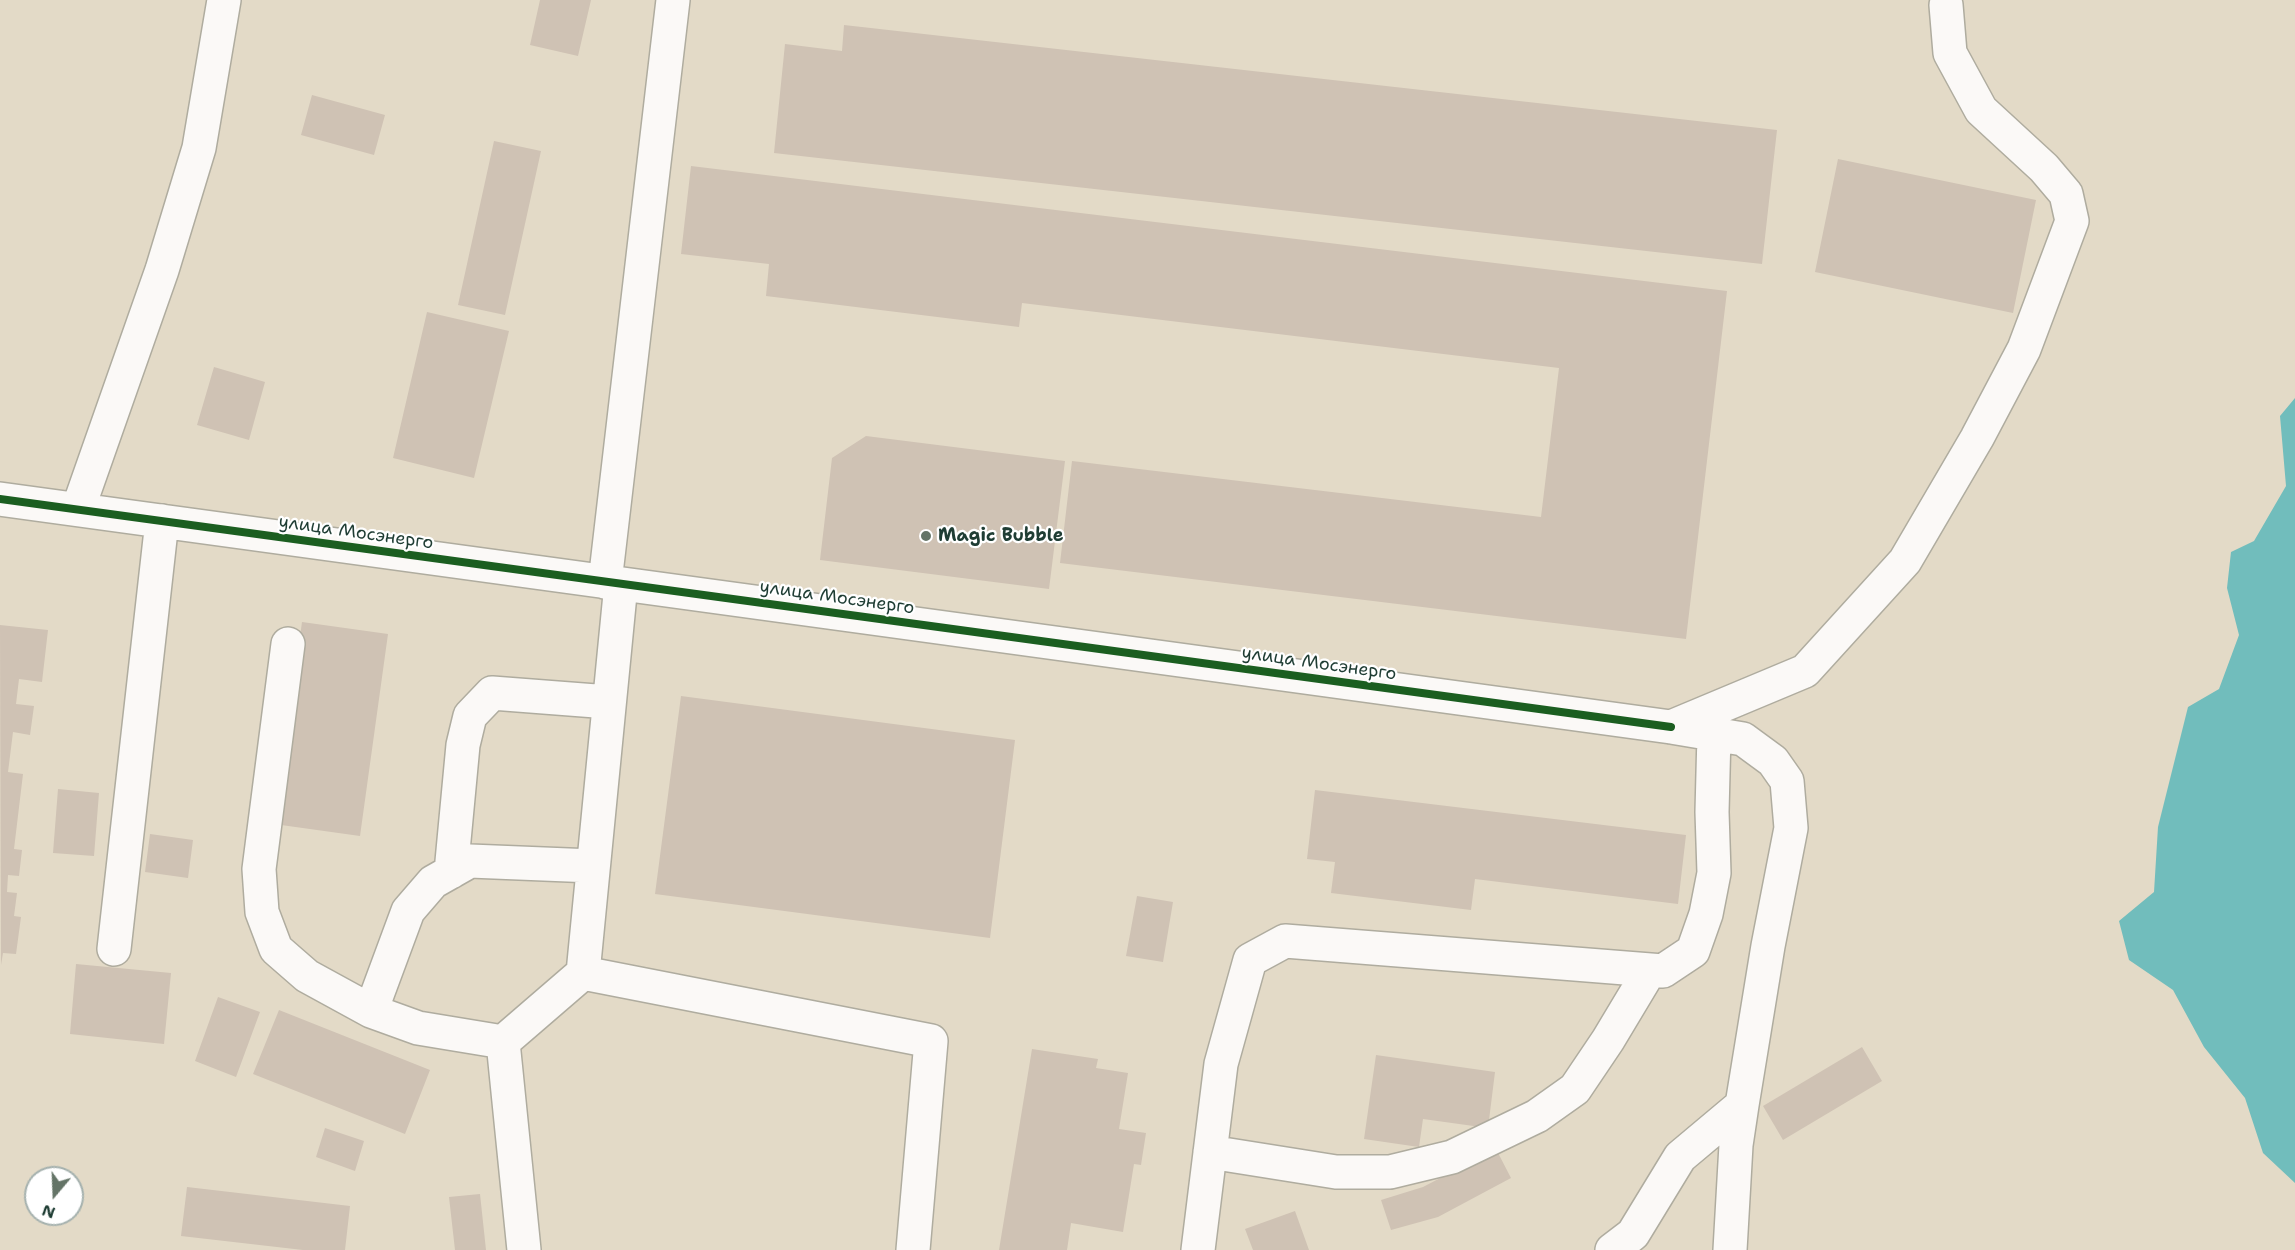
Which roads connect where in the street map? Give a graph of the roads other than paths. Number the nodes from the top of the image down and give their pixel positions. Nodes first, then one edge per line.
1 (224, 0) edge
2 (673, 0) edge
3 (1946, 4) dead end
4 (0, 499) edge
5 (78, 509) junction
6 (162, 521) junction
7 (613, 583) junction
8 (288, 644) dead end
9 (609, 702) junction
10 (1671, 727) junction
11 (1714, 734) junction
12 (593, 866) junction
13 (452, 872) junction
14 (114, 949) dead end
15 (1650, 970) junction
16 (583, 973) junction
17 (371, 1011) junction
18 (503, 1042) junction
19 (1742, 1105) junction
20 (1210, 1152) junction
21 (524, 1250) edge
22 (913, 1250) edge
23 (1198, 1250) edge
24 (1612, 1250) edge
25 (1731, 1250) edge

1 - 5 street
2 - 7 street
3 - 10 street
4 - 5 street, улица Мосэнерго
5 - 6 street, улица Мосэнерго
6 - 7 street, улица Мосэнерго
6 - 14 street
7 - 9 street
7 - 10 street, улица Мосэнерго
8 - 17 street
9 - 12 street
9 - 13 street
10 - 11 street, улица Мосэнерго
11 - 15 street
11 - 19 street, улица Мосэнерго
12 - 13 street
12 - 16 street
13 - 17 street
15 - 20 street
15 - 20 street
16 - 18 street
16 - 22 street
17 - 18 street
18 - 21 street
19 - 24 street
19 - 25 street, улица Мосэнерго
20 - 23 street

